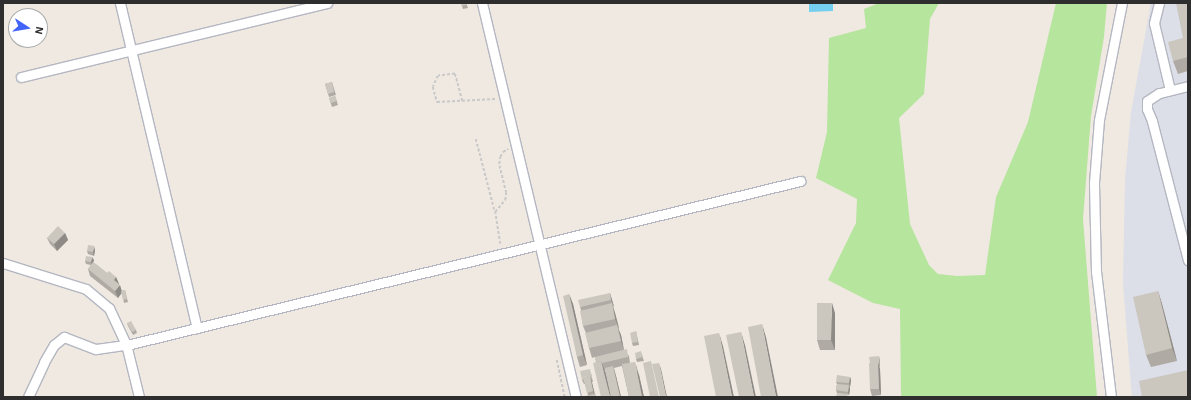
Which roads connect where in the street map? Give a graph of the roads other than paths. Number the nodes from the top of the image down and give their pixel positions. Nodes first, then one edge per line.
1 (120, 3) edge
2 (327, 3) edge
3 (482, 3) edge
4 (1122, 3) edge
5 (1159, 3) edge
6 (132, 51) junction
7 (21, 76) dead end
8 (1188, 86) edge
9 (1170, 90) junction
10 (800, 181) dead end
11 (539, 245) junction
12 (1188, 260) edge
13 (3, 264) edge
14 (198, 328) junction
15 (126, 344) junction
16 (28, 397) edge
17 (139, 397) edge
18 (576, 397) edge
19 (1111, 397) edge

1 - 6 street
2 - 6 street
3 - 11 street
4 - 19 street
5 - 9 street
6 - 7 street
6 - 14 street
8 - 9 street
9 - 12 street
10 - 11 street
11 - 14 street
11 - 18 street
13 - 15 street
14 - 15 street
15 - 16 street
15 - 17 street

